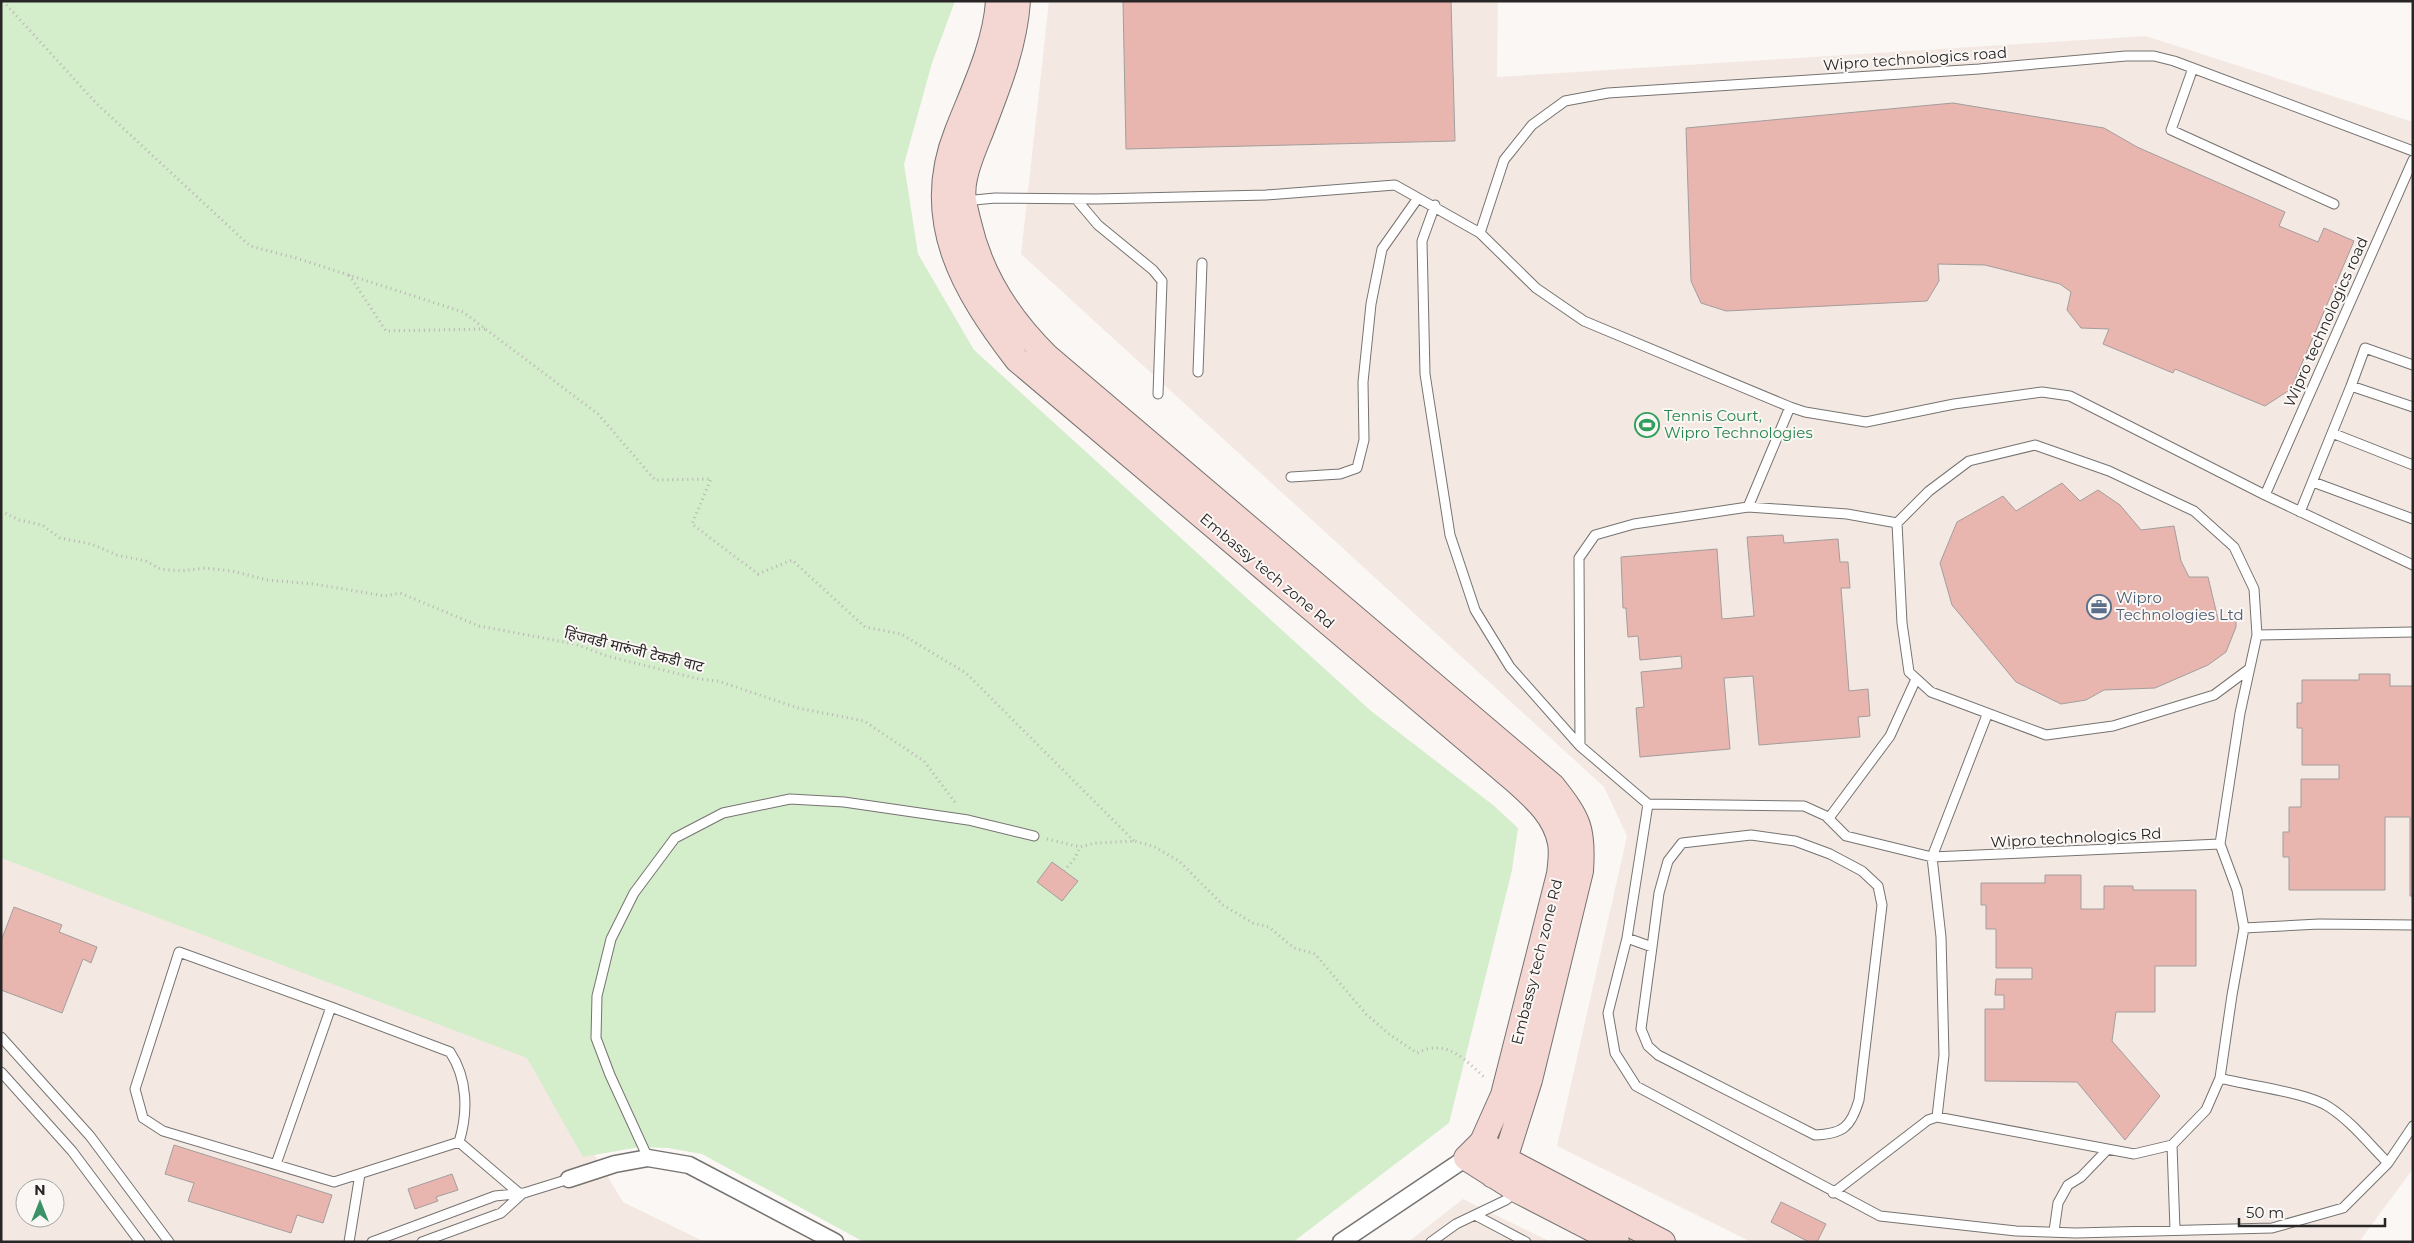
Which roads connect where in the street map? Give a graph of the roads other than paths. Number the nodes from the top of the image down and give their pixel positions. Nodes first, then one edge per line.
1 (998, 1) edge
2 (1018, 1) edge
3 (2193, 68) junction
4 (2413, 151) edge
5 (2413, 160) edge
6 (1076, 198) junction
7 (1418, 198) junction
8 (953, 201) junction
9 (2334, 204) dead end
10 (1435, 205) junction
11 (1480, 233) junction
12 (1202, 262) dead end
13 (2413, 365) edge
14 (1198, 372) dead end
15 (2350, 386) junction
16 (1158, 394) dead end
17 (1790, 407) junction
18 (2413, 407) edge
19 (2332, 433) junction
20 (2413, 465) edge
21 (1291, 477) dead end
22 (2313, 482) junction
23 (2265, 495) junction
24 (1748, 507) junction
25 (2300, 512) junction
26 (2413, 519) edge
27 (1897, 523) junction
28 (2413, 566) edge
29 (2413, 632) edge
30 (2256, 635) junction
31 (2249, 669) junction
32 (1916, 679) junction
33 (1987, 715) junction
34 (1580, 746) junction
35 (1648, 804) junction
36 (1828, 818) junction
37 (1034, 836) road end
38 (2220, 844) junction
39 (1932, 857) junction
40 (2413, 925) edge
41 (2244, 928) junction
42 (1628, 938) junction
43 (1652, 946) junction
44 (331, 1007) junction
45 (1, 1037) edge
46 (1, 1072) edge
47 (2220, 1078) junction
48 (1937, 1117) junction
49 (2413, 1126) edge
50 (458, 1142) junction
51 (2172, 1145) junction
52 (1474, 1150) junction
53 (2106, 1150) junction
54 (648, 1158) junction
55 (276, 1164) junction
56 (2388, 1164) junction
57 (1499, 1167) junction
58 (360, 1174) junction
59 (569, 1179) joint
60 (1518, 1191) junction
61 (522, 1193) junction
62 (1834, 1193) junction
63 (1475, 1215) junction
64 (2175, 1230) junction
65 (2016, 1231) junction
66 (2054, 1231) junction
67 (2075, 1237) edge
68 (140, 1242) edge
69 (169, 1242) edge
70 (349, 1242) edge
71 (372, 1242) edge
72 (422, 1242) edge
73 (835, 1242) edge
74 (1341, 1242) edge
75 (1431, 1242) edge
76 (1526, 1242) edge
77 (1617, 1242) edge
78 (1663, 1242) edge
79 (2017, 1242) edge

1 - 8 street, Embassy tech zone Rd
2 - 8 street
3 - 4 lane, Wipro technologics road
3 - 9 lane
3 - 11 lane, Wipro technologics road
5 - 23 lane, Wipro technologics road
6 - 7 lane
6 - 8 lane
6 - 16 lane
7 - 10 lane
7 - 21 lane
8 - 52 street, Embassy tech zone Rd
8 - 57 street
10 - 11 lane
10 - 34 lane
11 - 17 lane
12 - 14 lane
13 - 15 lane
15 - 18 lane
15 - 19 lane
17 - 23 lane
17 - 24 lane
19 - 20 lane
19 - 22 lane
22 - 25 lane
22 - 26 lane
23 - 25 lane
24 - 27 lane
24 - 34 lane
25 - 28 lane
27 - 30 lane
27 - 32 lane
29 - 30 lane
30 - 31 lane
31 - 33 lane
31 - 38 lane
32 - 33 lane
32 - 36 lane
33 - 39 lane
34 - 35 lane
35 - 36 lane, Wipro technologics Rd
35 - 42 lane
36 - 39 lane, Wipro technologics Rd
37 - 54 lane
38 - 39 lane, Wipro technologics Rd
38 - 41 lane
39 - 48 lane
40 - 41 lane
41 - 47 lane
42 - 43 lane
42 - 62 lane
43 - 43 lane
44 - 50 lane
44 - 55 lane
44 - 55 lane
45 - 69 lane
46 - 68 lane
47 - 51 lane
47 - 56 lane
48 - 53 lane
48 - 62 lane
49 - 56 lane
50 - 58 lane
50 - 61 lane
51 - 53 lane
51 - 64 lane
52 - 57 street
52 - 74 street
53 - 66 lane
54 - 59 street
54 - 73 street
55 - 58 lane
56 - 64 lane
57 - 60 street
57 - 78 street
58 - 70 lane
59 - 61 lane
60 - 63 lane
60 - 77 street
61 - 71 lane
61 - 72 lane
62 - 65 lane
63 - 75 lane
63 - 76 lane
64 - 67 lane
65 - 66 lane
65 - 79 lane
66 - 67 lane

